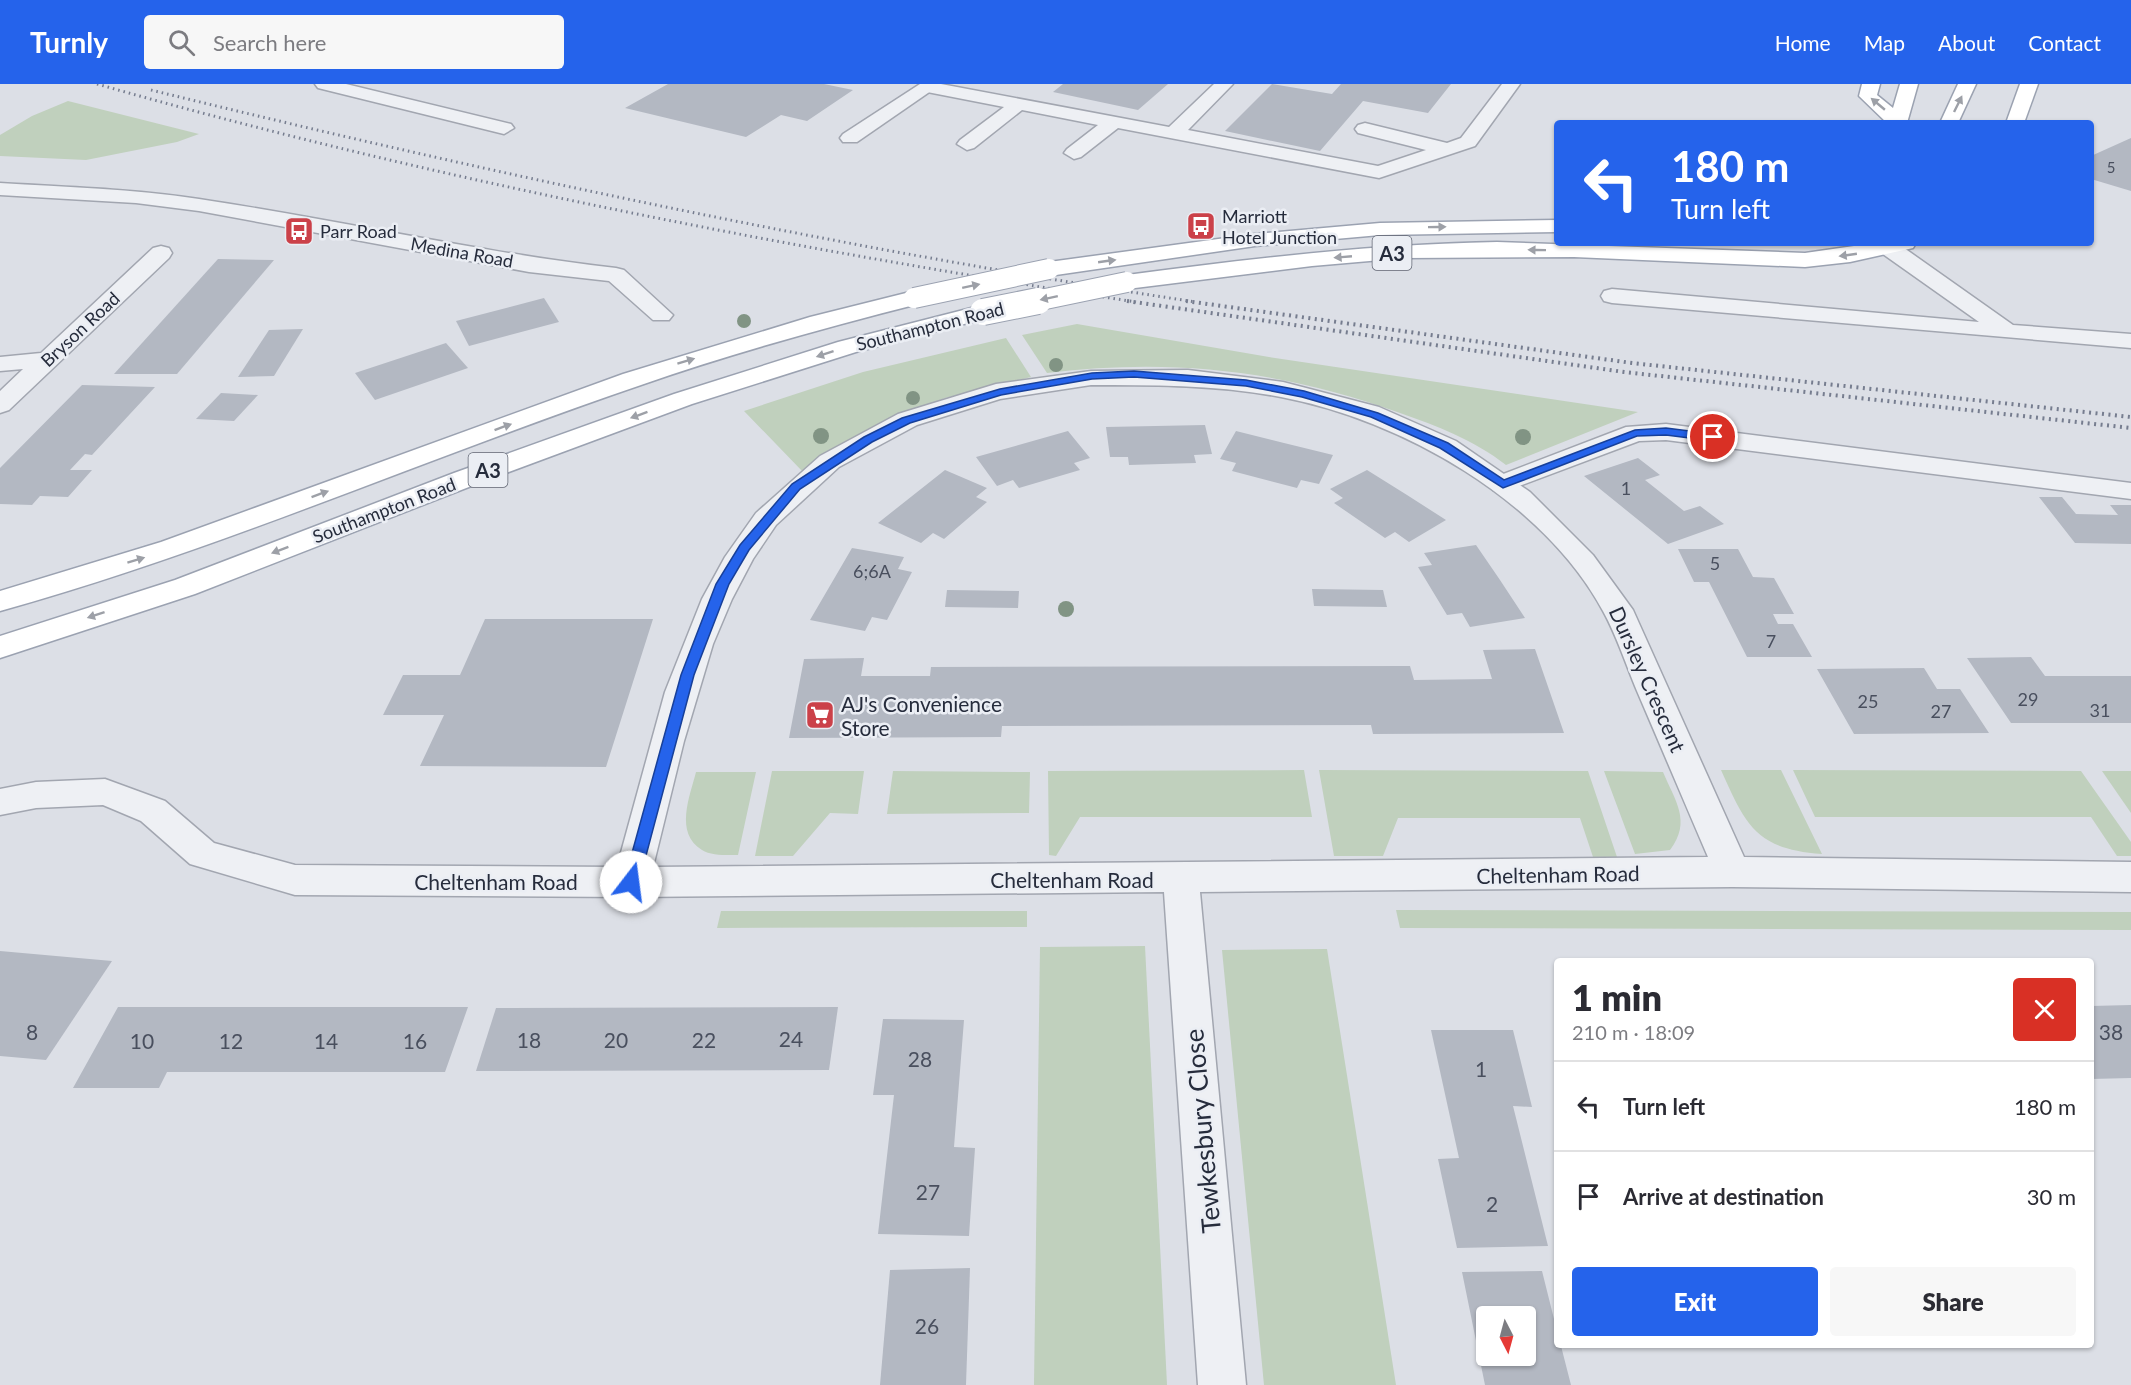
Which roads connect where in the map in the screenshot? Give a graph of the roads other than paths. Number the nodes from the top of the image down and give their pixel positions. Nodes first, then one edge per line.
1 (324, 84) edge
2 (1224, 84) edge
3 (1511, 84) edge
4 (1871, 84) edge
5 (1910, 84) edge
6 (1967, 84) edge
7 (930, 85) edge
8 (2032, 89) edge
9 (1019, 104) junction
10 (1896, 120) edge
11 (1899, 120) edge
12 (1949, 120) edge
13 (2016, 120) edge
14 (1114, 122) junction
15 (504, 128) dead end
16 (1365, 129) dead end
17 (1174, 133) junction
18 (850, 138) dead end
19 (966, 144) dead end
20 (1448, 149) junction
21 (1074, 153) dead end
22 (0, 189) edge
23 (1554, 226) edge
24 (1891, 246) edge
25 (1897, 246) edge
26 (161, 253) dead end
27 (1612, 296) dead end
28 (661, 315) dead end
29 (2007, 332) junction
30 (2131, 341) edge
31 (47, 360) junction
32 (0, 364) edge
33 (0, 405) edge
34 (1503, 484) junction
35 (2131, 491) edge
36 (0, 602) edge
37 (0, 646) edge
38 (0, 802) edge
39 (1732, 872) junction
40 (2131, 877) edge
41 (1181, 878) junction
42 (631, 882) junction
43 (1222, 1385) edge

1 - 15 street
2 - 17 street
3 - 20 street
10 -> 4 main road
5 - 11 main road
12 -> 6 main road
7 - 9 street
7 - 18 street
8 - 13 main road
9 - 14 street
9 - 19 street
14 - 17 street
14 - 21 street
16 - 20 street
17 - 20 street
22 - 28 street, Medina Road
36 -> 23 main road, Southampton Road / A3, bridge
24 -> 37 main road, Southampton Road / A3, bridge
25 - 29 street
26 - 31 street, Bryson Road
27 - 29 street
29 - 30 street
31 - 32 street
31 - 33 street, Bryson Road
34 - 35 street
34 - 39 street, Dursley Crescent
34 - 42 street, Dursley Crescent
38 - 42 street, Cheltenham Road
39 - 40 street, Cheltenham Road
39 - 41 street, Cheltenham Road
41 - 42 street, Cheltenham Road
41 - 43 street, Tewkesbury Close

